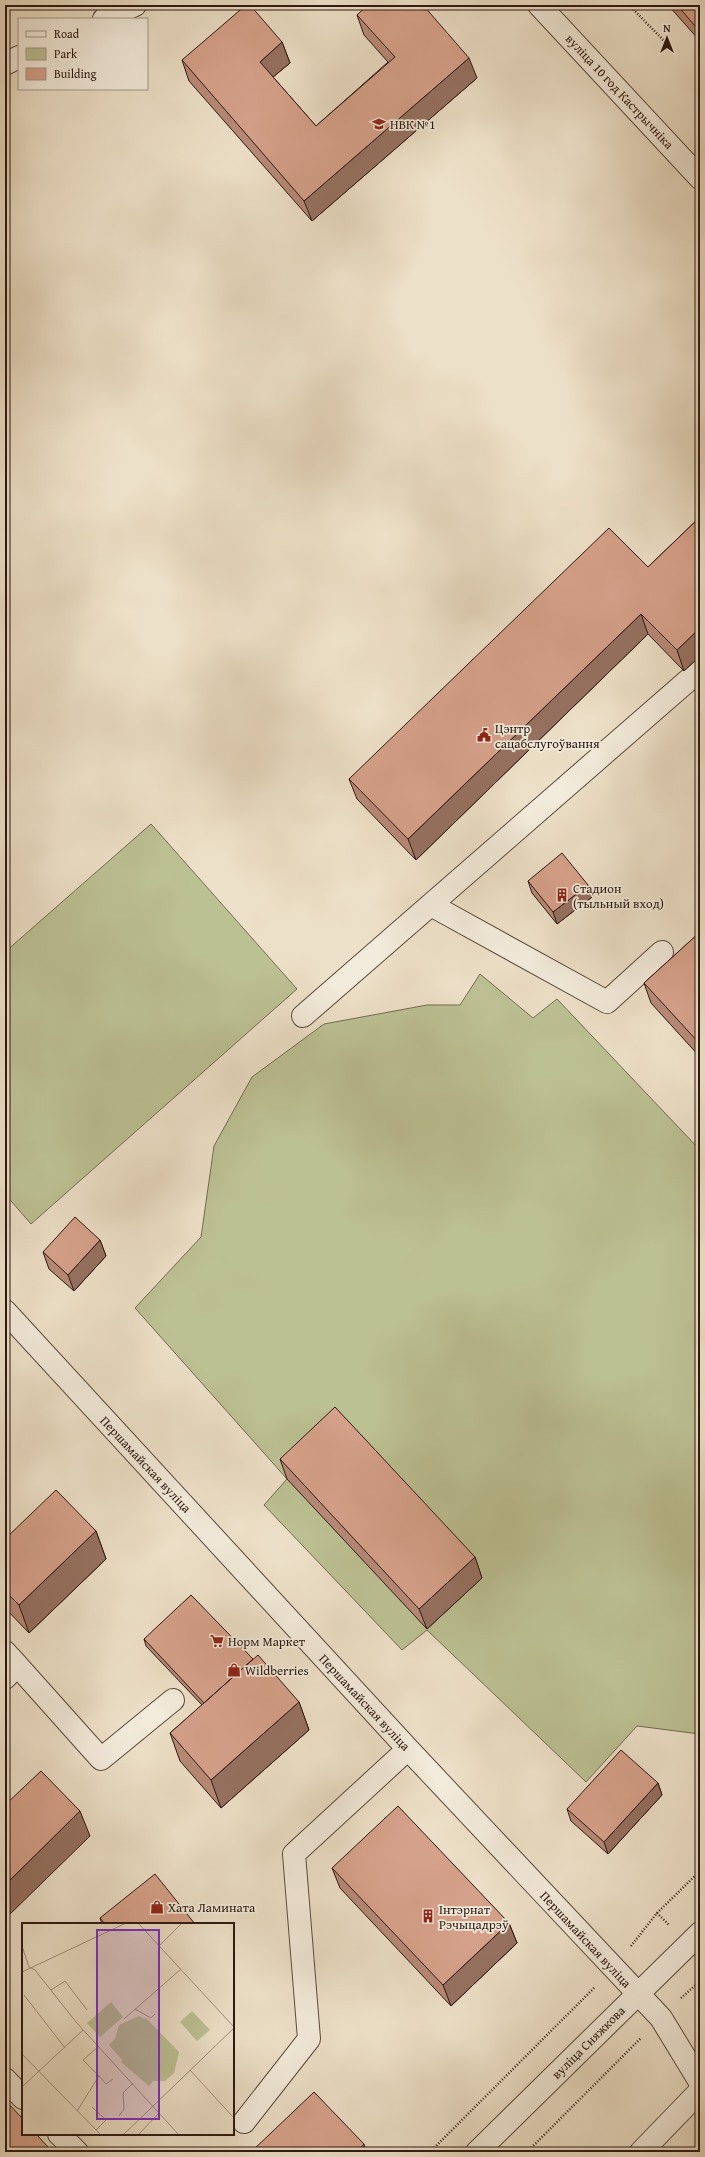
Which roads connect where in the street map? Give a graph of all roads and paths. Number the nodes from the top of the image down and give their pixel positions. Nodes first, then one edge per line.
1 (135, 5) edge
2 (539, 5) edge
3 (629, 5) edge
4 (106, 18) edge
5 (673, 50) dead end
6 (18, 58) edge
7 (5, 64) edge
8 (700, 178) edge
9 (700, 670) edge
10 (431, 905) junction
11 (662, 952) dead end
12 (303, 1016) dead end
13 (9, 1323) edge
14 (9, 1665) edge
15 (173, 1700) dead end
16 (408, 1749) junction
17 (700, 1871) edge
18 (700, 1933) edge
19 (614, 1968) junction
20 (700, 1981) edge
21 (637, 1993) junction
22 (661, 2018) junction
23 (5, 2079) edge
24 (700, 2082) edge
25 (700, 2092) edge
26 (22, 2097) edge
27 (244, 2122) dead end
28 (60, 2135) edge
29 (76, 2152) edge
30 (430, 2152) edge
31 (477, 2152) edge
32 (527, 2152) edge
33 (641, 2152) edge

1 - 4 street
2 - 8 street, вуліца 10 год Кастрычніка
3 - 5 path
6 - 7 street
9 - 10 street
10 - 11 street
10 - 12 street
13 - 16 street, Першамайская вуліца
14 - 15 street
16 - 19 street, Першамайская вуліца
16 - 27 street
17 - 19 path
18 - 21 street, вуліца Сняжкова
19 - 21 street, Першамайская вуліца
19 - 30 path
20 - 22 path
21 - 22 street, Першамайская вуліца
21 - 31 street, вуліца Сняжкова
22 - 24 street, Першамайская вуліца
22 - 32 path
23 - 26 street
25 - 33 street
28 - 29 street

